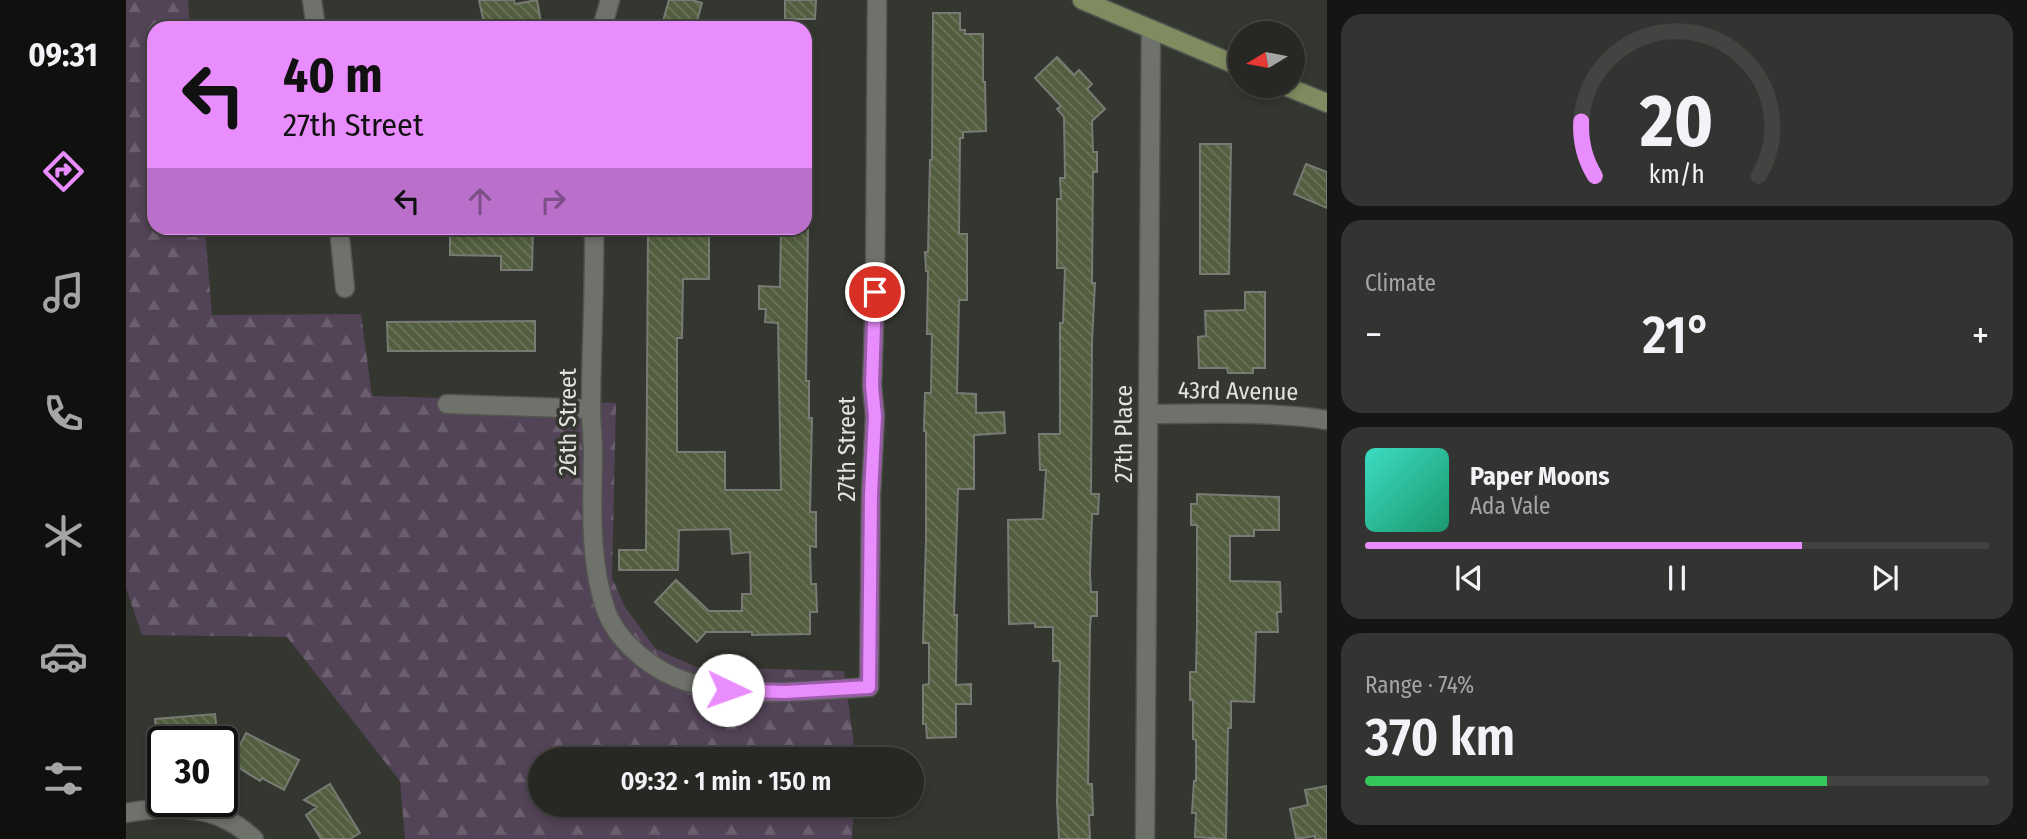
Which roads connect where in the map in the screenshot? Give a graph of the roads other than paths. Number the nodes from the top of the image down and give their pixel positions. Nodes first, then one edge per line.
1 (312, 0) edge
2 (610, 0) edge
3 (877, 0) edge
4 (1082, 0) edge
5 (315, 21) edge
6 (604, 21) edge
7 (1151, 29) junction
8 (1228, 62) edge
9 (1306, 94) edge
10 (1327, 103) edge
11 (340, 235) edge
12 (594, 235) edge
13 (345, 288) dead end
14 (447, 404) dead end
15 (591, 409) junction
16 (1149, 414) junction
17 (1327, 420) edge
18 (869, 687) joint
19 (126, 813) edge
20 (254, 839) edge
21 (1145, 839) edge

1 - 5 street
2 - 6 street
3 - 18 street, 27th Street
4 - 7 street
7 - 8 street
7 - 16 street, 27th Place
9 - 10 street
11 - 13 street
12 - 15 street, 26th Street
14 - 15 street
15 - 18 street, 26th Street
16 - 17 street, 43rd Avenue
16 - 21 street, 27th Place
19 - 20 street

